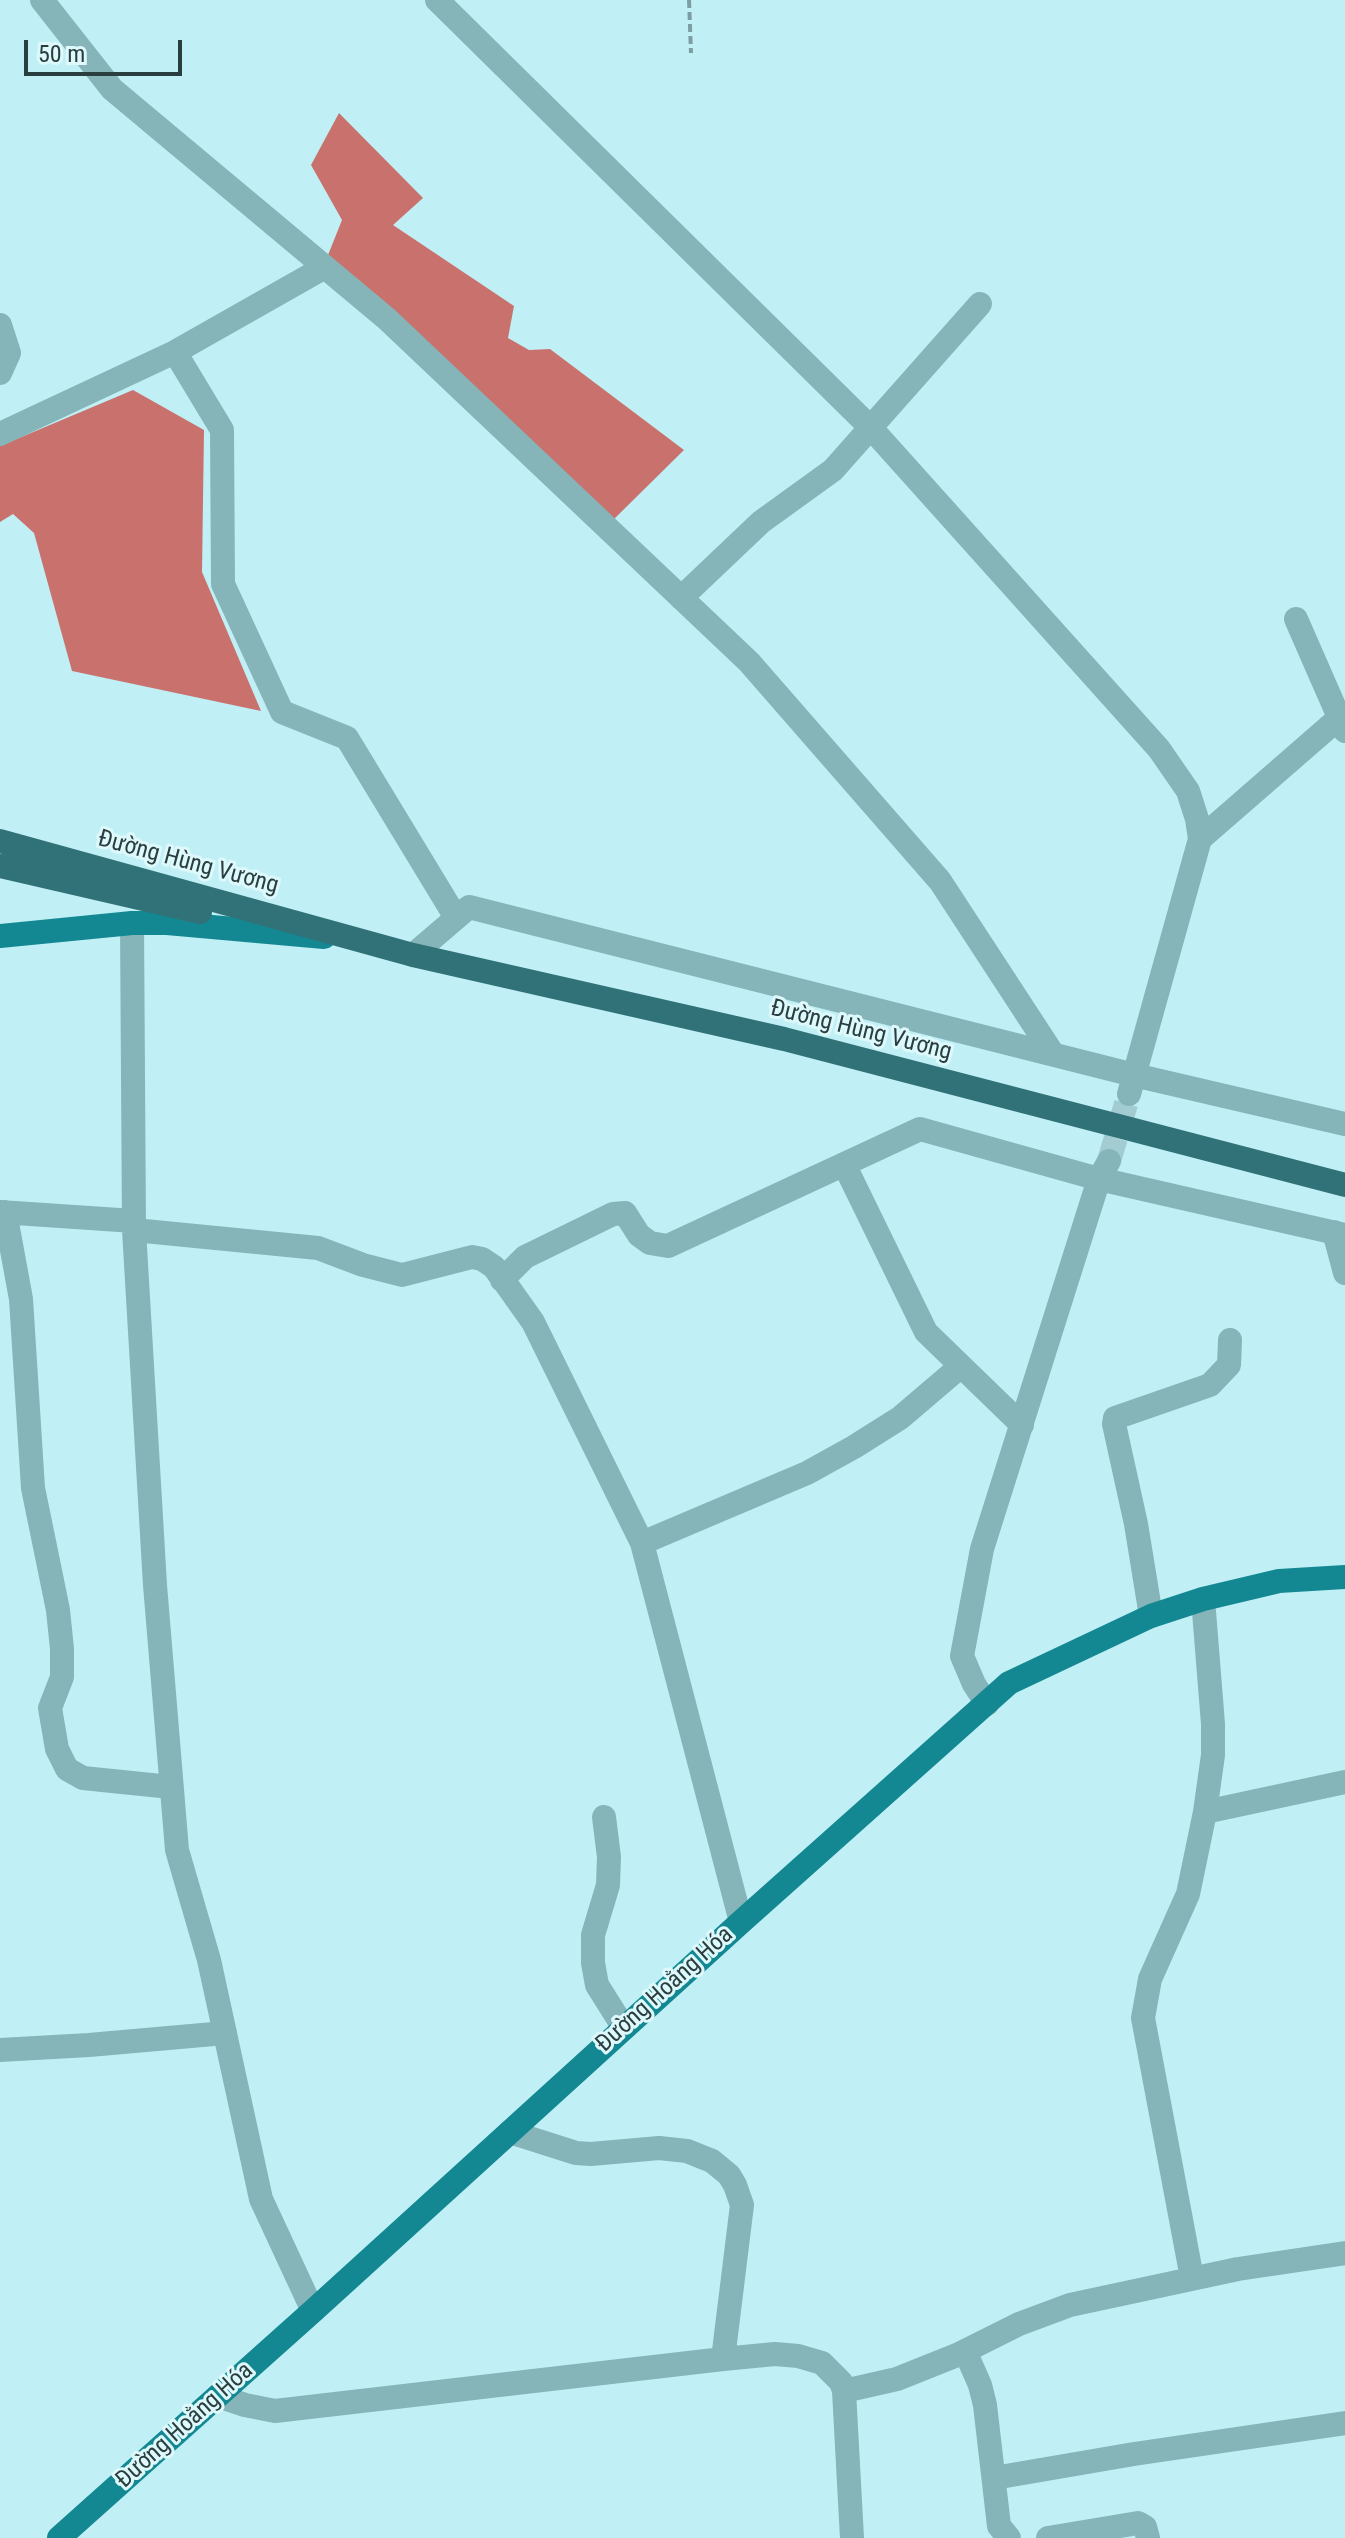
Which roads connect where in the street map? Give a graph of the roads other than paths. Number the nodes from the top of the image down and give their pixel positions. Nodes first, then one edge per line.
1 (42, 0) edge
2 (437, 0) edge
3 (325, 267) junction
4 (980, 304) dead end
5 (0, 325) edge
6 (175, 352) junction
7 (0, 373) edge
8 (871, 428) junction
9 (0, 434) edge
10 (681, 598) junction
11 (1296, 619) dead end
12 (1342, 725) edge
13 (1200, 839) junction
14 (0, 841) edge
15 (0, 866) edge
16 (455, 916) junction
17 (132, 923) junction
18 (0, 936) edge
19 (360, 940) junction
20 (413, 955) junction
21 (1053, 1054) junction
22 (1131, 1084) junction
23 (1345, 1124) edge
24 (844, 1164) junction
25 (1104, 1170) junction
26 (1345, 1185) edge
27 (2, 1212) edge
28 (134, 1226) junction
29 (1340, 1234) edge
30 (1345, 1273) edge
31 (502, 1280) junction
32 (1230, 1340) dead end
33 (961, 1366) junction
34 (1022, 1425) junction
35 (642, 1543) junction
36 (1345, 1577) edge
37 (1203, 1599) junction
38 (1151, 1616) junction
39 (987, 1704) junction
40 (1345, 1782) edge
41 (171, 1787) junction
42 (1205, 1812) junction
43 (604, 1817) dead end
44 (741, 1922) junction
45 (624, 2028) junction
46 (225, 2033) junction
47 (0, 2050) edge
48 (510, 2132) junction
49 (1345, 2253) edge
50 (1192, 2278) junction
51 (313, 2311) junction
52 (965, 2351) junction
53 (723, 2359) junction
54 (844, 2391) junction
55 (218, 2396) junction
56 (1345, 2423) edge
57 (994, 2478) junction
58 (59, 2538) edge
59 (852, 2538) edge
60 (1009, 2538) edge
61 (1048, 2538) edge
62 (1148, 2538) edge

1 - 3 street
2 - 8 street
3 - 6 street
3 - 10 street
4 - 8 street
5 - 7 street
6 - 9 street
6 - 16 street
8 - 10 street
8 - 13 street
10 - 21 street
11 - 12 street
12 - 13 street
13 - 22 street
14 - 19 highway, Đường Hùng Vương
15 - 19 highway, Đường Hùng Vương
16 - 20 street
16 - 21 street
17 - 18 main road
17 - 19 main road
17 - 28 street
19 - 20 highway, Đường Hùng Vương
20 - 26 highway, Đường Hùng Vương
21 - 22 street
22 - 23 street
24 - 25 street
24 - 31 street
24 - 33 street
25 - 29 street
25 - 34 street
27 - 28 street
27 - 41 street
28 - 31 street
28 - 41 street
29 - 30 street
31 - 35 street
32 - 38 street
33 - 34 street
33 - 35 street
34 - 39 street
35 - 44 street
36 - 37 main road, Đường Hoằng Hóa
37 - 38 main road, Đường Hoằng Hóa
37 - 42 street
38 - 39 main road, Đường Hoằng Hóa
39 - 44 main road, Đường Hoằng Hóa
40 - 42 street
41 - 46 street
42 - 50 street
43 - 45 street
44 - 45 main road, Đường Hoằng Hóa
45 - 48 main road, Đường Hoằng Hóa
46 - 47 street
46 - 51 street
48 - 51 main road, Đường Hoằng Hóa
48 - 53 street
49 - 50 street
50 - 52 street
51 - 55 main road, Đường Hoằng Hóa
52 - 54 street
52 - 57 street
53 - 54 street
53 - 55 street
54 - 59 street
55 - 58 main road, Đường Hoằng Hóa
56 - 57 street
57 - 60 street
61 - 62 street

